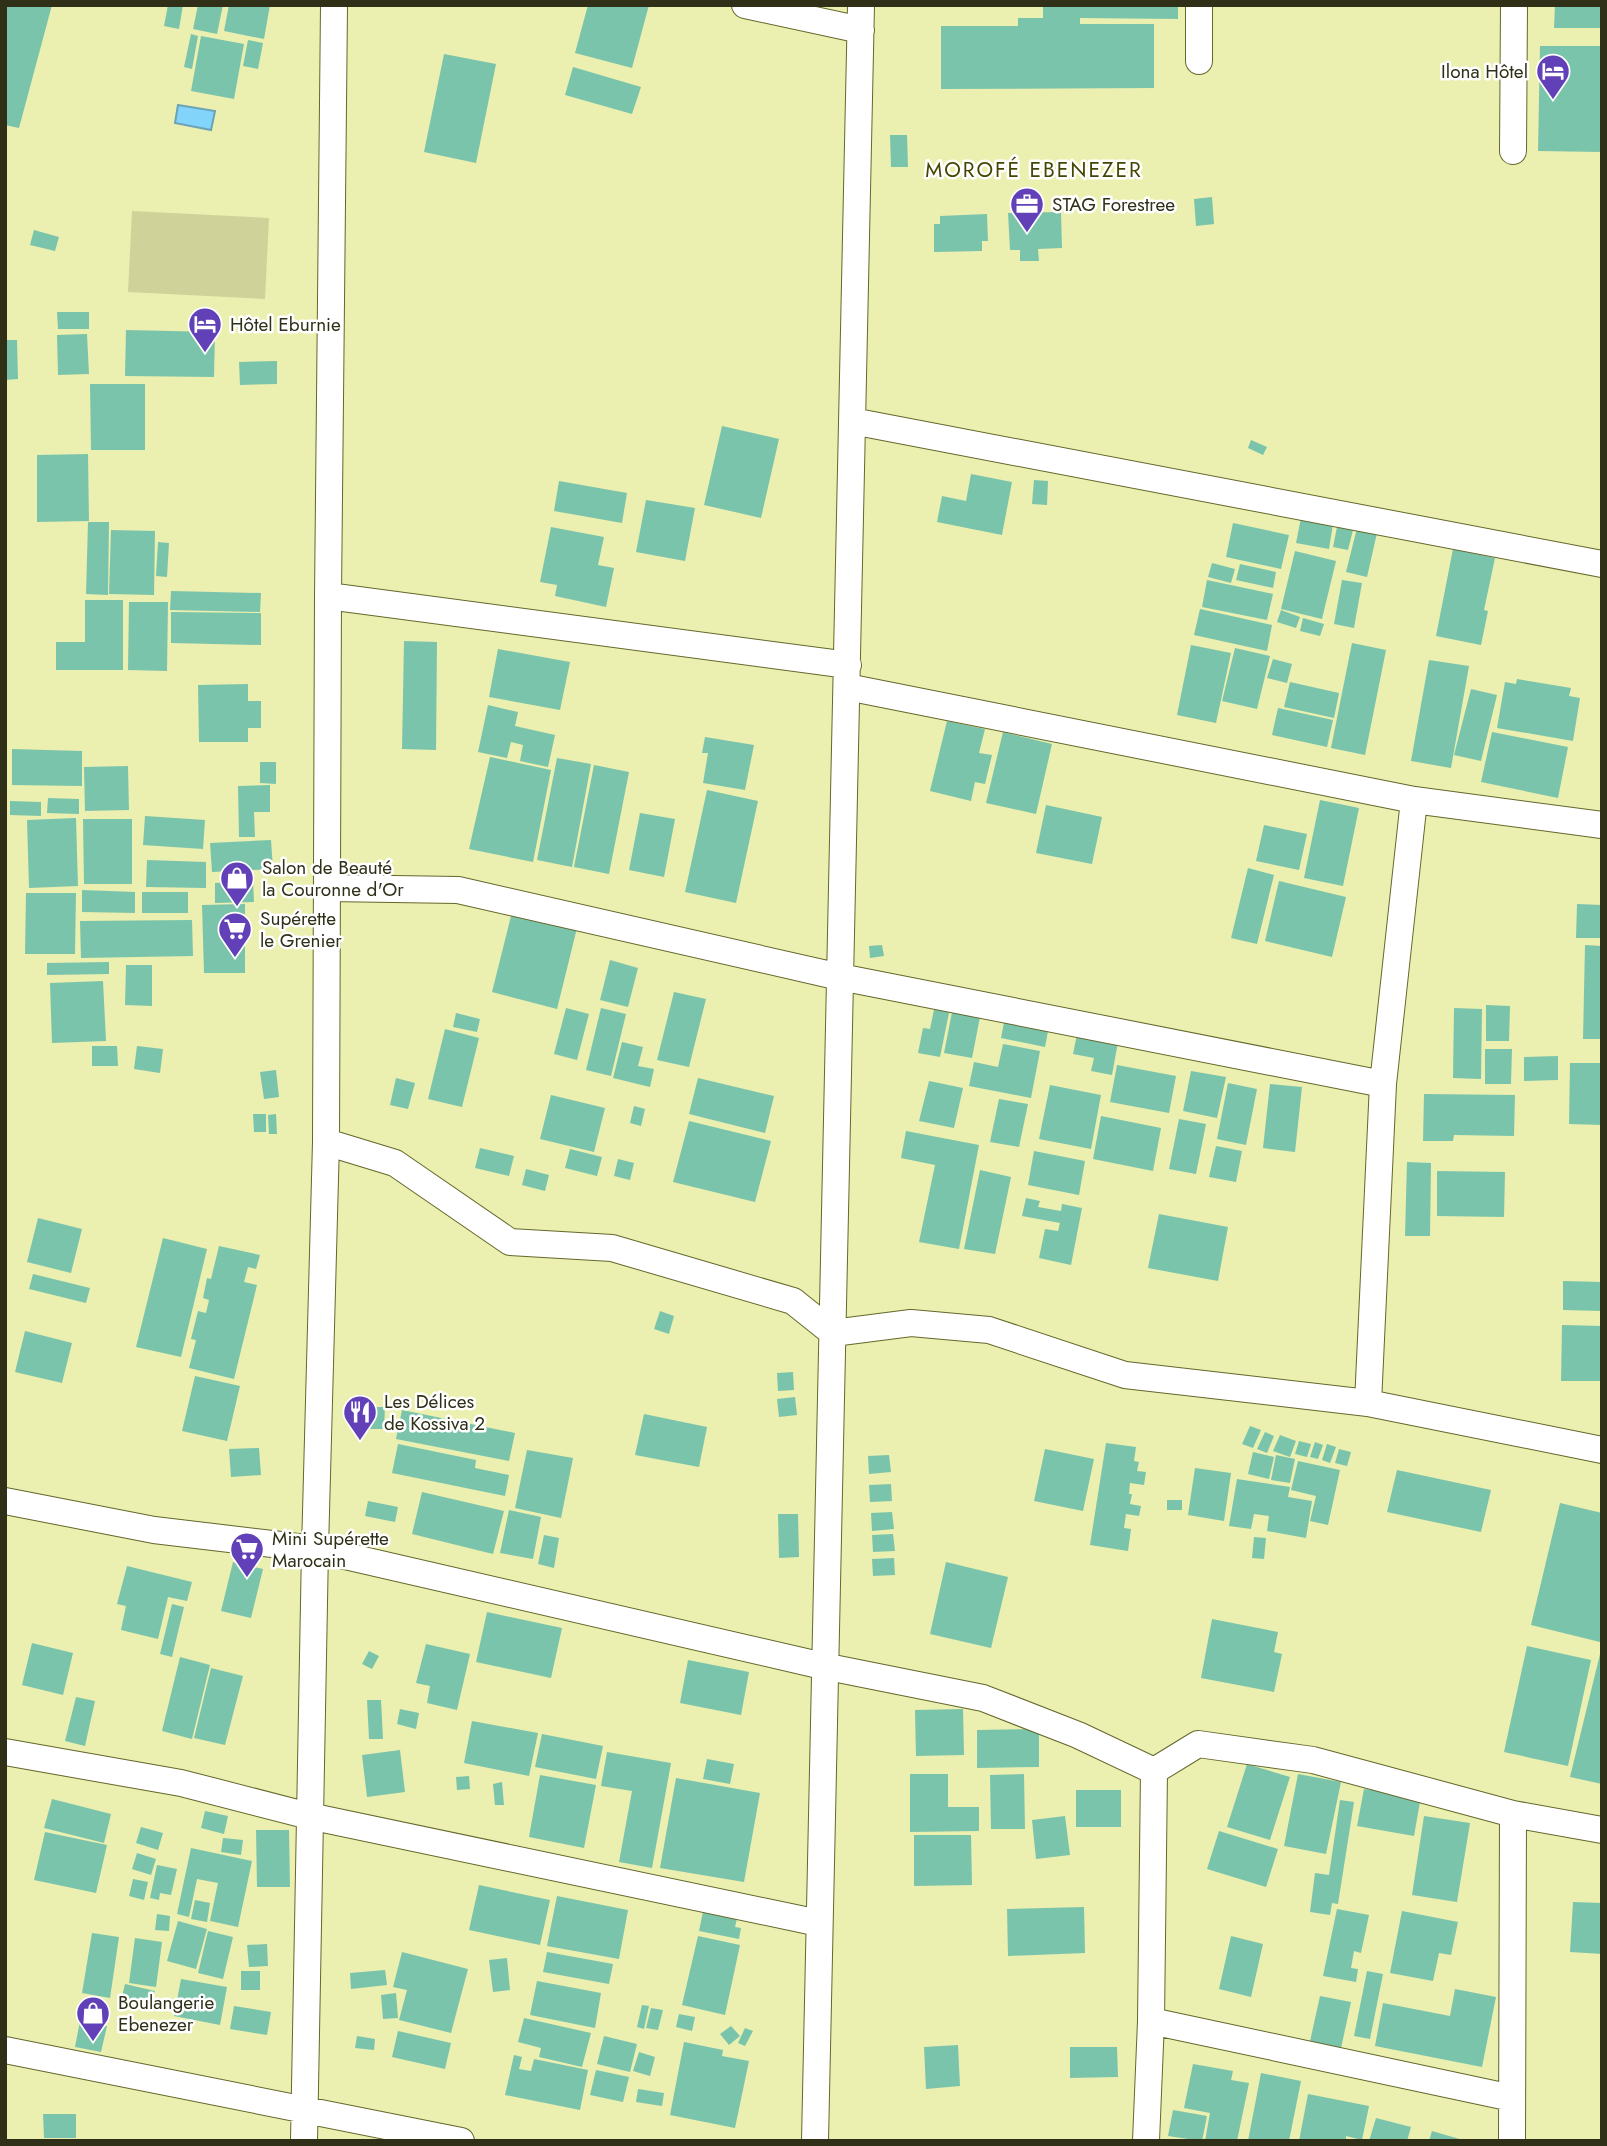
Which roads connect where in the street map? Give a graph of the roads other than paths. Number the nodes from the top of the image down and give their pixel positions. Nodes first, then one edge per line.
1 (334, 5) edge
2 (745, 5) edge
3 (1199, 5) edge
4 (1514, 5) edge
5 (861, 17) edge
6 (1199, 61) dead end
7 (1513, 151) dead end
8 (852, 421) junction
9 (1602, 564) edge
10 (328, 596) junction
11 (847, 676) junction
12 (1414, 800) junction
13 (1602, 825) edge
14 (328, 888) junction
15 (840, 977) junction
16 (1383, 1084) junction
17 (326, 1142) junction
18 (833, 1333) junction
19 (1368, 1403) junction
20 (1602, 1450) edge
21 (5, 1501) edge
22 (315, 1549) junction
23 (823, 1666) junction
24 (5, 1752) edge
25 (1154, 1771) junction
26 (1513, 1814) junction
27 (309, 1816) junction
28 (1602, 1830) edge
29 (819, 1923) junction
30 (1151, 2021) junction
31 (5, 2050) edge
32 (1512, 2098) junction
33 (304, 2110) junction
34 (304, 2141) edge
35 (461, 2141) edge
36 (815, 2141) edge
37 (1146, 2141) edge
38 (1512, 2141) edge

1 - 10 street
2 - 5 street
3 - 6 street
4 - 7 street
5 - 8 street
8 - 9 street
8 - 11 street
10 - 11 street
10 - 14 street
11 - 12 street
11 - 15 street
12 - 13 street
12 - 16 street
14 - 15 street
14 - 17 street
15 - 16 street
15 - 18 street
16 - 19 street
17 - 18 street
17 - 22 street
18 - 19 street
18 - 23 street
19 - 20 street
21 - 22 street
22 - 23 street
22 - 27 street
23 - 25 street
23 - 29 street
24 - 27 street
25 - 26 street
25 - 30 street
26 - 28 street
26 - 32 street
27 - 29 street
27 - 33 street
29 - 36 street
30 - 32 street
30 - 37 street
31 - 33 street
32 - 38 street
33 - 34 street
33 - 35 street

